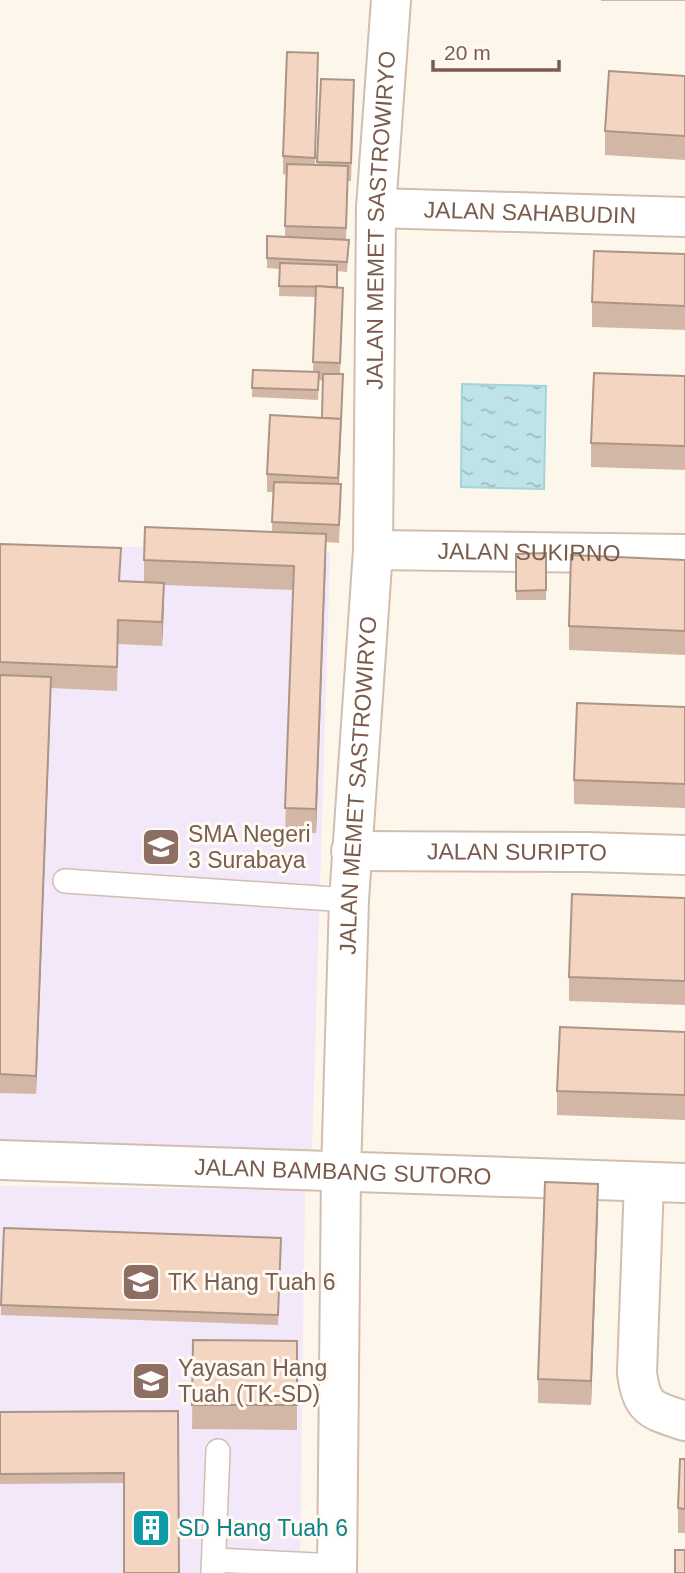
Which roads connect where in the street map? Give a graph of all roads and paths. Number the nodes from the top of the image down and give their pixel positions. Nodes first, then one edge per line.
1 (391, 0) edge
2 (376, 208) junction
3 (685, 217) edge
4 (373, 550) junction
5 (685, 554) edge
6 (351, 851) junction
7 (685, 855) edge
8 (65, 881) dead end
9 (349, 900) junction
10 (0, 1160) edge
11 (341, 1173) junction
12 (643, 1182) junction
13 (685, 1184) edge
14 (685, 1421) edge
15 (218, 1451) dead end
16 (214, 1566) edge
17 (337, 1569) edge

1 - 2 street, JALAN MEMET SASTROWIRYO
2 - 3 street, JALAN SAHABUDIN
2 - 4 street, JALAN MEMET SASTROWIRYO
4 - 5 street, JALAN SUKIRNO
4 - 6 street, JALAN MEMET SASTROWIRYO
6 - 7 street, JALAN SURIPTO
6 - 9 street, JALAN MEMET SASTROWIRYO
8 - 9 lane
9 - 11 street, JALAN MEMET SASTROWIRYO
10 - 11 street, JALAN BAMBANG SUTORO
11 - 12 street, JALAN BAMBANG SUTORO
11 - 17 street, JALAN MEMET SASTROWIRYO
12 - 13 street, JALAN BAMBANG SUTORO
12 - 14 street
15 - 16 lane
16 - 17 lane

